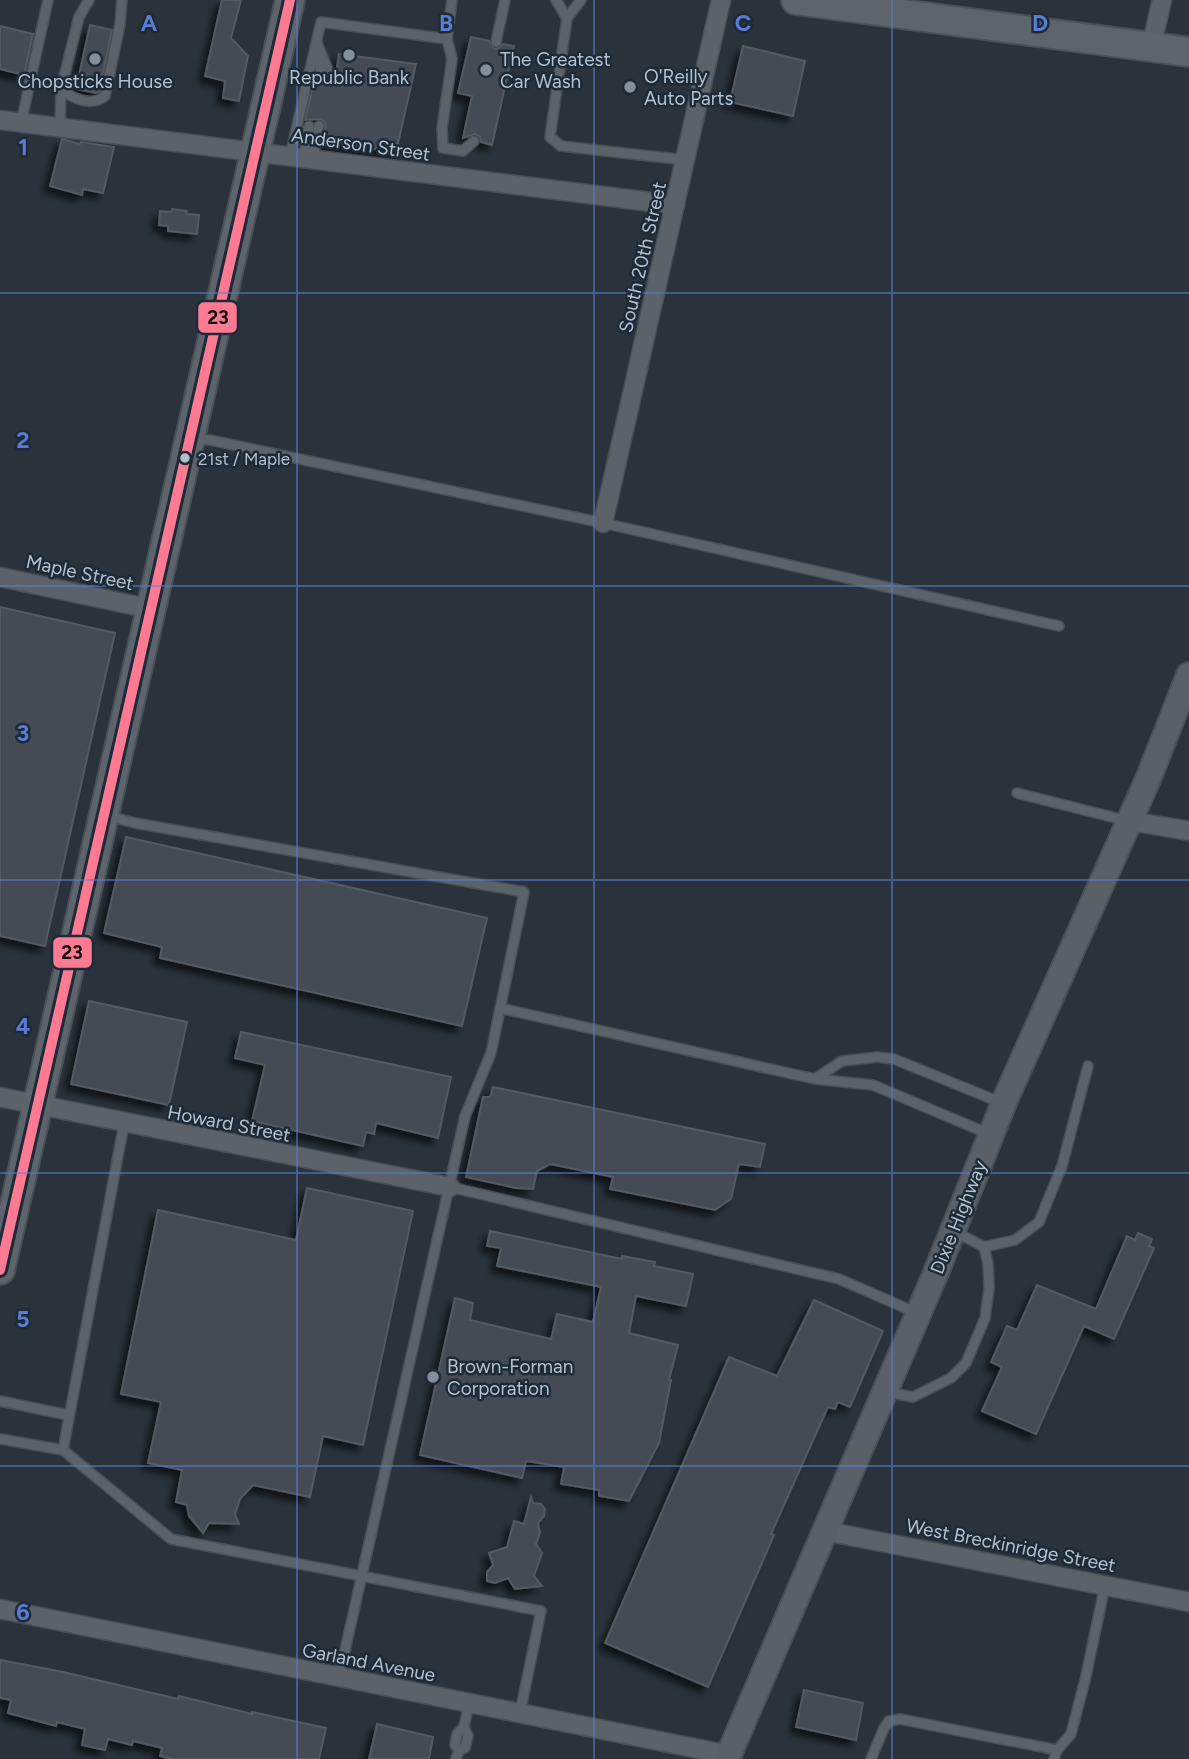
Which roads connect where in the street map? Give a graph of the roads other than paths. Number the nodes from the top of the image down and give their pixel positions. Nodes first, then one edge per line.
1 (48, 0) edge
2 (89, 0) edge
3 (122, 0) edge
4 (290, 0) edge
5 (452, 0) edge
6 (505, 0) edge
7 (556, 0) edge
8 (581, 0) edge
9 (721, 0) edge
10 (796, 0) edge
11 (1162, 0) edge
12 (567, 18) junction
13 (447, 39) junction
14 (316, 42) junction
15 (496, 42) dead end
16 (1151, 47) junction
17 (1189, 52) edge
18 (326, 74) dead end
19 (61, 89) junction
20 (0, 120) edge
21 (21, 123) junction
22 (314, 126) dead end
23 (60, 128) junction
24 (474, 141) dead end
25 (256, 151) junction
26 (302, 157) junction
27 (685, 160) junction
28 (675, 205) junction
29 (191, 439) junction
30 (603, 523) junction
31 (0, 577) edge
32 (151, 609) junction
33 (1059, 626) dead end
34 (1189, 675) edge
35 (1017, 793) dead end
36 (105, 815) junction
37 (1130, 821) junction
38 (1189, 831) edge
39 (500, 1008) junction
40 (1088, 1066) dead end
41 (815, 1079) junction
42 (0, 1097) edge
43 (1003, 1104) junction
44 (37, 1105) junction
45 (124, 1124) junction
46 (991, 1135) junction
47 (450, 1187) junction
48 (953, 1230) junction
49 (984, 1247) junction
50 (0, 1270) edge
51 (918, 1314) junction
52 (885, 1392) junction
53 (0, 1401) edge
54 (68, 1415) junction
55 (0, 1439) edge
56 (63, 1450) junction
57 (825, 1531) junction
58 (362, 1577) junction
59 (1105, 1585) junction
60 (1189, 1602) edge
61 (0, 1609) edge
62 (339, 1677) junction
63 (468, 1703) junction
64 (520, 1713) junction
65 (457, 1754) edge
66 (1055, 1754) edge
67 (728, 1757) edge
68 (871, 1759) edge

1 - 21 lane
2 - 19 lane
3 - 19 lane
4 - 25 main road
5 - 13 lane
6 - 15 lane
7 - 12 lane
8 - 12 lane
9 - 27 street, South 20th Street
10 - 16 main road
11 - 16 street
12 - 27 lane
13 - 14 lane
13 - 24 lane
14 - 18 lane
14 - 26 lane
16 - 17 main road
19 - 23 lane
20 - 21 street, Anderson Street
21 - 23 street, Anderson Street
22 - 26 lane
23 - 25 street, Anderson Street
25 - 26 street, Anderson Street
25 - 29 main road
26 - 28 street, Anderson Street
27 - 28 street, South 20th Street
28 - 30 street, South 20th Street
29 - 30 lane
29 - 32 main road
30 - 33 lane
31 - 32 street, Maple Street
32 - 36 main road
34 - 37 street, Dixie Highway
35 - 37 lane
36 - 39 lane
36 - 44 main road
37 - 38 street
37 - 43 street, Dixie Highway
39 - 41 lane
39 - 47 lane
40 - 49 lane
41 - 43 lane
41 - 46 lane
42 - 44 street, Howard Street
43 - 46 street, Dixie Highway
44 - 45 street, Howard Street
44 - 50 main road
45 - 47 street, Howard Street
45 - 54 lane
46 - 48 street, Dixie Highway
47 - 51 lane
47 - 58 lane
48 - 49 lane
48 - 51 street, Dixie Highway
49 - 52 lane
51 - 52 street, Dixie Highway
52 - 57 street, Dixie Highway
53 - 54 lane
54 - 56 lane
55 - 56 lane
56 - 58 lane
57 - 59 street, West Breckinridge Street
57 - 67 street, Dixie Highway
58 - 62 lane
58 - 64 lane
59 - 60 street, West Breckinridge Street
59 - 66 lane
61 - 62 street, Garland Avenue
62 - 63 street, Garland Avenue
63 - 64 street, Garland Avenue
63 - 65 lane
64 - 67 street, Garland Avenue
66 - 68 lane

